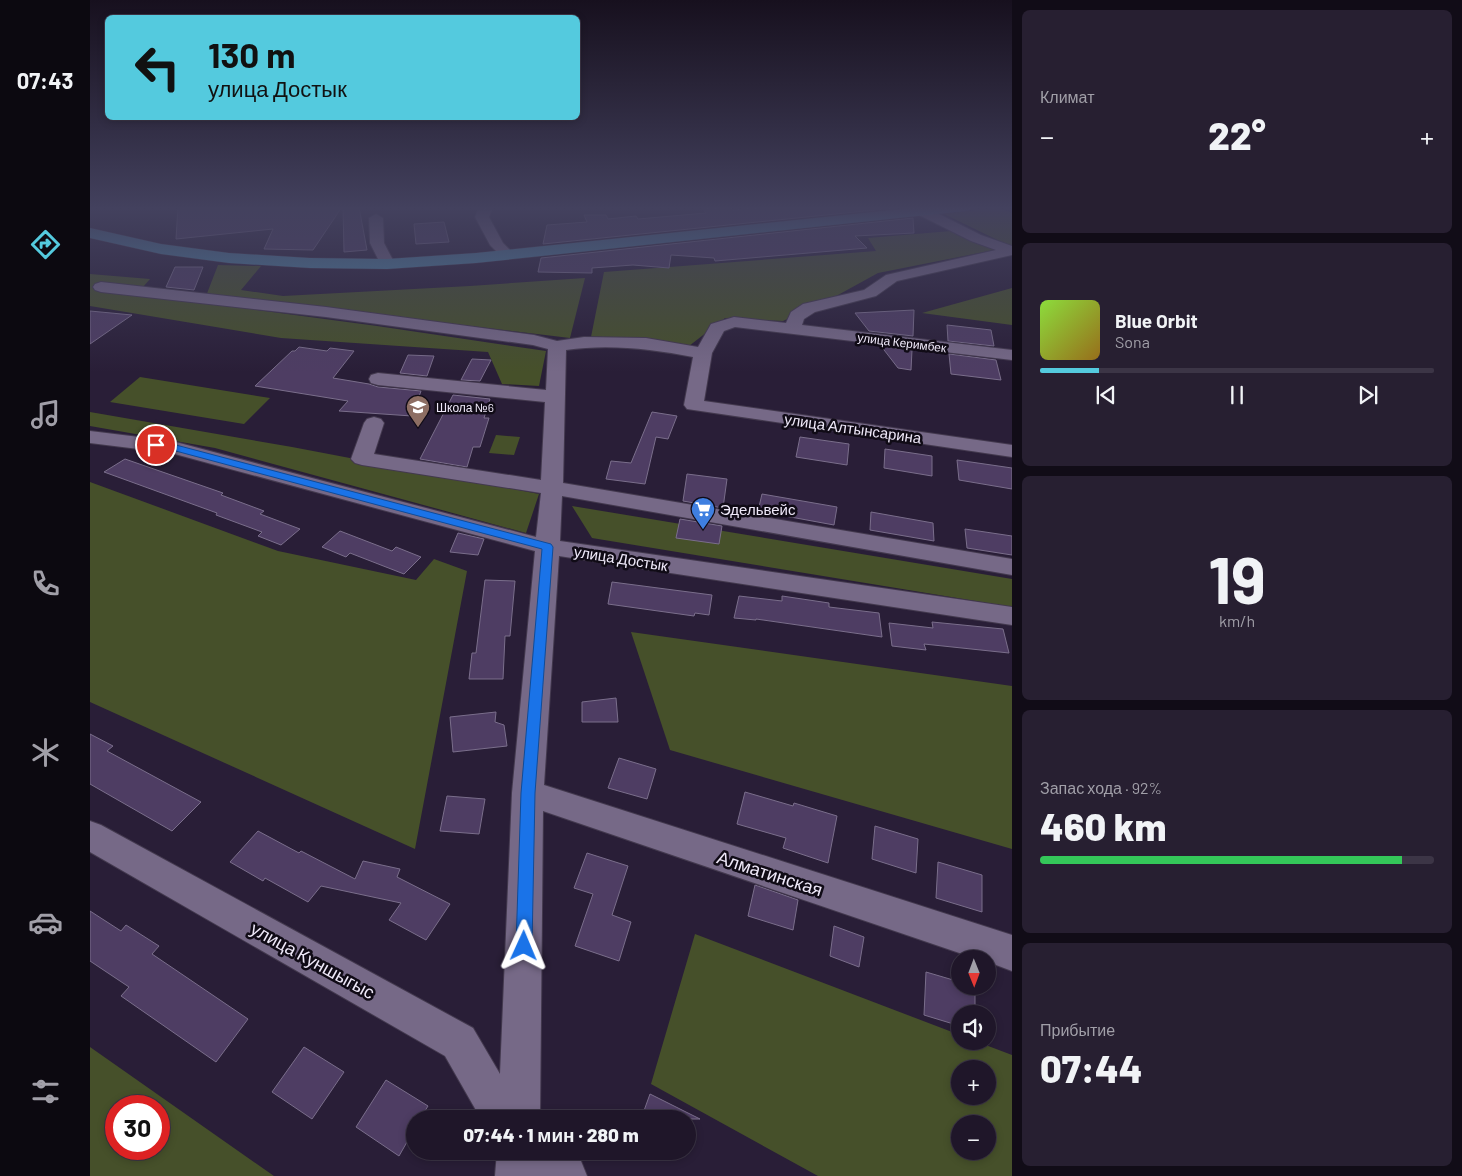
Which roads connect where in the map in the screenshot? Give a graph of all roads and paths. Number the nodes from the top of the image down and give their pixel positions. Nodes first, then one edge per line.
1 (292, 262) edge
2 (415, 262) edge
3 (964, 262) edge
4 (386, 264) joint
5 (101, 287) dead end
6 (792, 328) junction
7 (557, 346) junction
8 (703, 353) junction
9 (1012, 355) edge
10 (378, 380) dead end
11 (555, 397) junction
12 (694, 406) joint
13 (374, 423) dead end
14 (90, 437) edge
15 (1012, 451) edge
16 (552, 488) junction
17 (547, 547) junction
18 (1012, 567) edge
19 (1012, 616) edge
20 (528, 793) junction
21 (90, 835) edge
22 (1012, 953) edge
23 (499, 1110) edge
24 (520, 1110) edge
25 (517, 1160) edge
26 (542, 1160) edge
27 (516, 1176) edge
28 (566, 1176) edge

1 - 4 main road
2 - 4 main road
3 - 6 street
5 - 7 street
6 - 8 street, улица Керимбек
6 - 9 street, улица Керимбек
7 - 8 street
7 - 11 street
8 - 12 street, улица Керимбек
10 - 11 street
11 - 16 street
12 - 15 street, улица Алтынсарина
13 - 16 street
14 - 17 street, улица Достык
16 - 17 street
16 - 18 street
17 - 19 street, улица Достык
17 - 20 street
20 - 22 street, Алматинская
20 - 24 street
21 - 23 street, улица Куншыгыс
25 - 27 street
26 - 28 street

